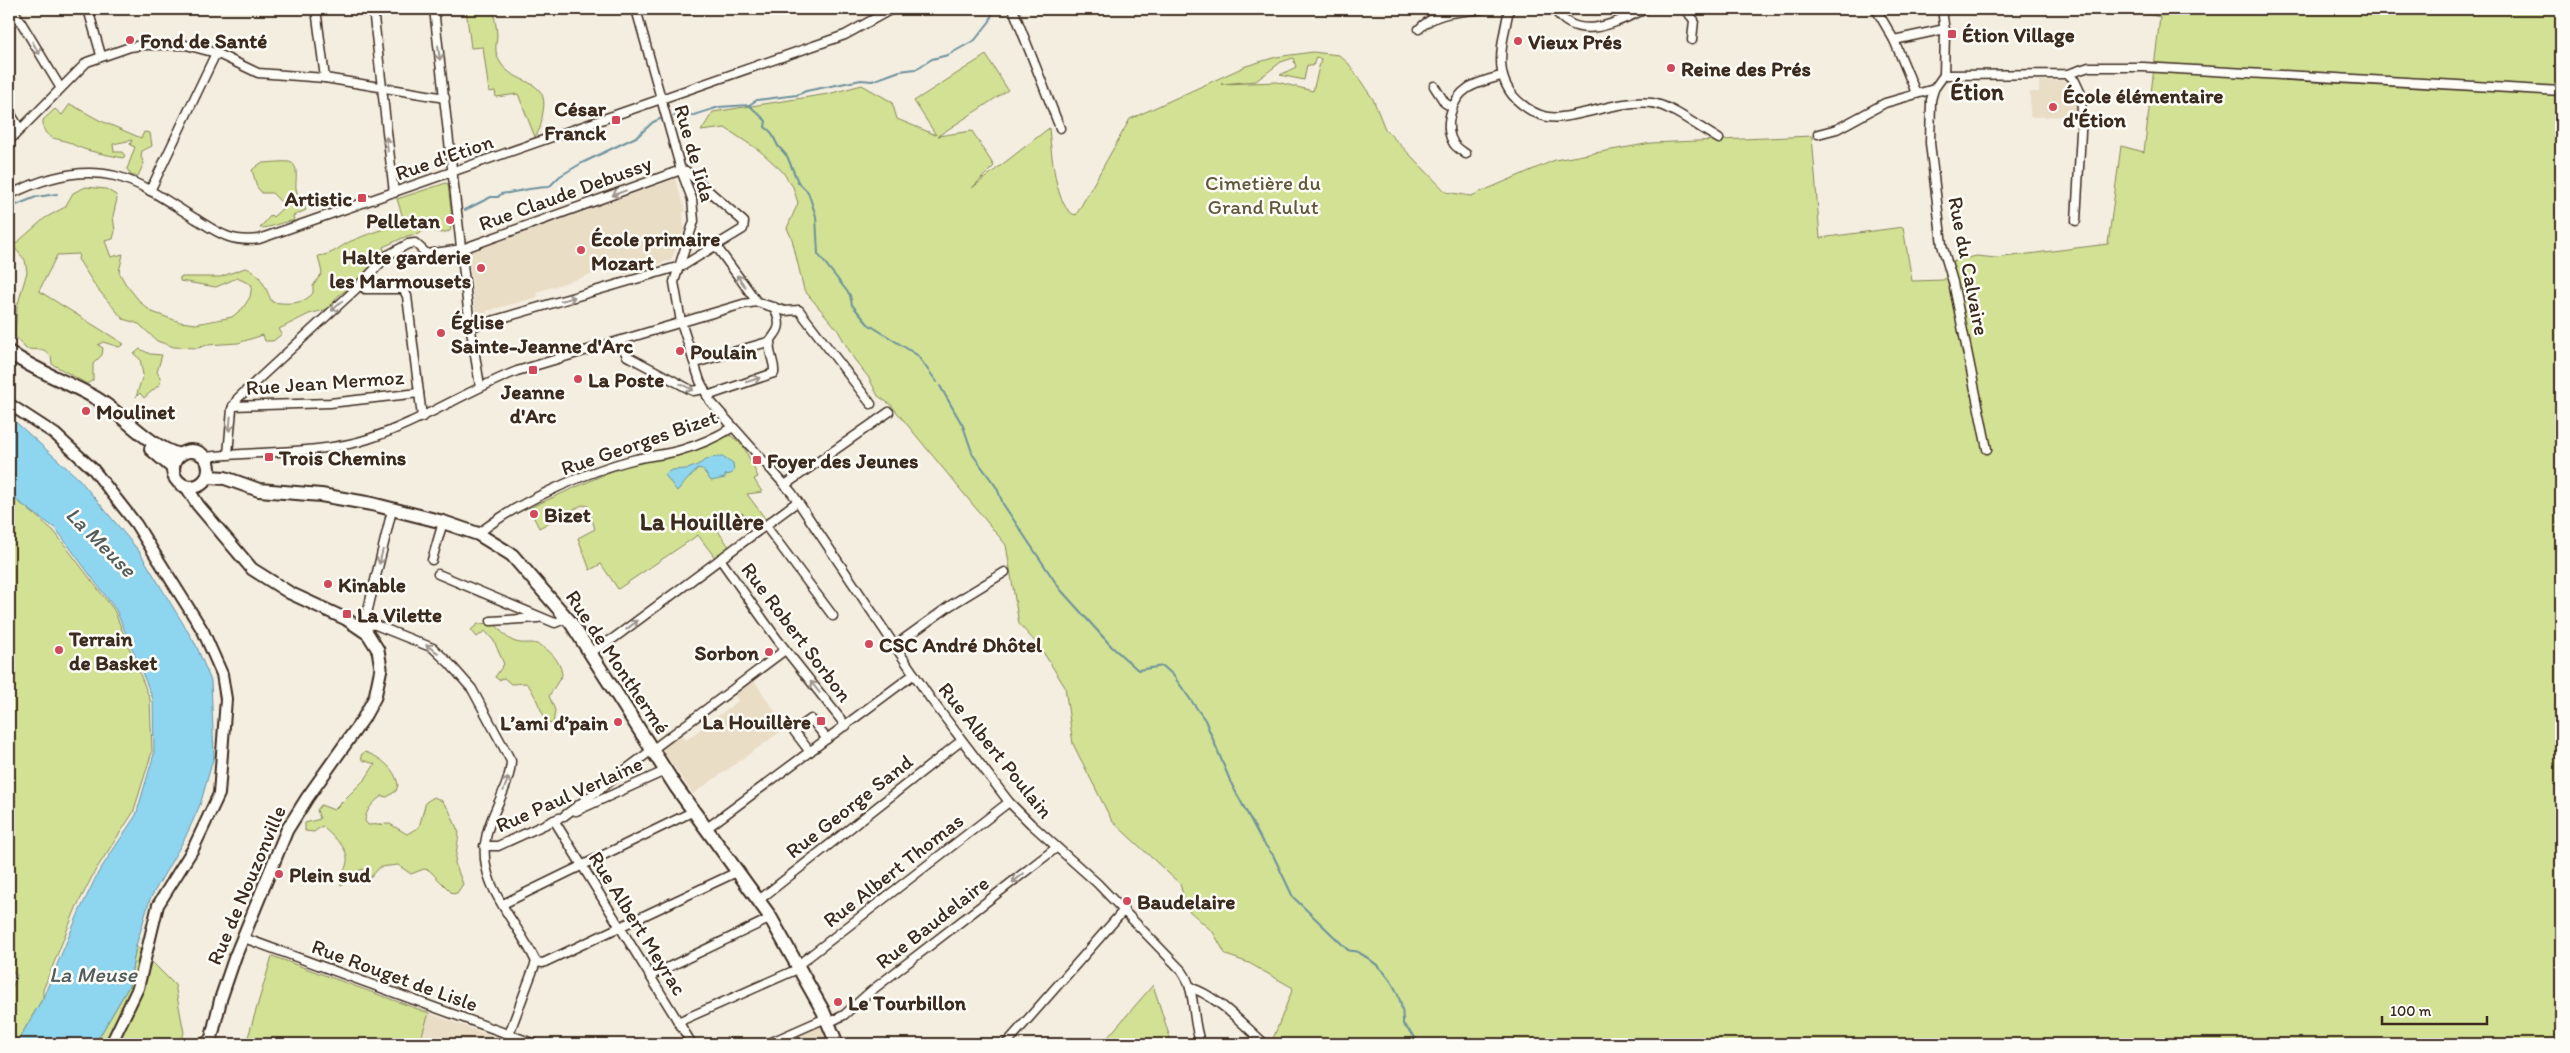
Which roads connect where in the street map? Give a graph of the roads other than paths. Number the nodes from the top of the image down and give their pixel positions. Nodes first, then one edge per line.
1 (13, 9) edge
2 (88, 9) edge
3 (316, 9) edge
4 (373, 9) edge
5 (434, 9) edge
6 (636, 9) edge
7 (891, 9) edge
8 (1013, 9) edge
9 (1484, 9) edge
10 (1509, 9) edge
11 (1554, 9) edge
12 (1646, 9) edge
13 (1685, 9) edge
14 (1876, 9) edge
15 (1942, 9) edge
16 (1419, 29) dead end
17 (1945, 29) junction
18 (1692, 40) dead end
19 (1894, 40) junction
20 (216, 53) junction
21 (101, 56) junction
22 (2068, 74) junction
23 (1944, 75) junction
24 (1501, 76) junction
25 (325, 78) junction
26 (1434, 86) dead end
27 (60, 87) junction
28 (381, 87) junction
29 (1934, 89) junction
30 (2561, 91) edge
31 (1916, 92) junction
32 (445, 98) junction
33 (661, 98) junction
34 (1452, 107) junction
35 (9, 111) edge
36 (1060, 128) dead end
37 (20, 129) junction
38 (1818, 134) dead end
39 (1718, 139) dead end
40 (9, 141) edge
41 (1466, 154) dead end
42 (681, 170) junction
43 (453, 173) junction
44 (150, 191) junction
45 (394, 193) junction
46 (9, 195) edge
47 (2076, 221) dead end
48 (716, 246) junction
49 (462, 249) junction
50 (677, 267) junction
51 (362, 282) junction
52 (757, 302) junction
53 (774, 307) junction
54 (681, 322) junction
55 (471, 327) junction
56 (620, 341) junction
57 (771, 341) junction
58 (9, 352) edge
59 (9, 362) edge
60 (695, 363) junction
61 (480, 386) junction
62 (705, 392) junction
63 (420, 393) junction
64 (9, 404) edge
65 (871, 404) dead end
66 (233, 406) junction
67 (889, 412) dead end
68 (422, 417) junction
69 (733, 427) junction
70 (1987, 449) dead end
71 (228, 454) junction
72 (179, 455) junction
73 (173, 468) junction
74 (205, 471) junction
75 (785, 485) junction
76 (186, 486) junction
77 (797, 502) junction
78 (392, 510) junction
79 (210, 519) junction
80 (443, 522) junction
81 (765, 525) junction
82 (478, 534) junction
83 (720, 559) junction
84 (432, 560) dead end
85 (1005, 572) dead end
86 (438, 574) dead end
87 (833, 616) dead end
88 (543, 618) junction
89 (567, 618) junction
90 (491, 621) dead end
91 (363, 630) junction
92 (894, 646) junction
93 (786, 650) junction
94 (591, 652) junction
95 (914, 674) junction
96 (846, 726) junction
97 (827, 739) junction
98 (962, 741) junction
99 (652, 748) junction
100 (810, 752) junction
101 (667, 770) junction
102 (1010, 802) junction
103 (694, 810) junction
104 (564, 816) junction
105 (554, 820) junction
106 (707, 828) junction
107 (484, 846) junction
108 (1056, 848) junction
109 (582, 865) junction
110 (739, 871) junction
111 (759, 900) junction
112 (503, 904) junction
113 (1124, 910) junction
114 (771, 918) junction
115 (620, 927) junction
116 (244, 938) junction
117 (536, 962) junction
118 (799, 966) junction
119 (650, 976) junction
120 (1190, 988) junction
121 (828, 1021) junction
122 (678, 1022) junction
123 (508, 1034) junction
124 (207, 1042) edge
125 (111, 1044) edge
126 (535, 1044) edge
127 (692, 1044) edge
128 (767, 1044) edge
129 (837, 1044) edge
130 (1006, 1044) edge
131 (1201, 1044) edge
132 (1265, 1044) edge

1 -> 27 street
2 - 21 street
3 - 25 street
4 - 28 street
5 -> 32 street
6 - 33 street, Rue de Iida
7 - 33 street, Rue d'Etion
8 - 36 street
9 - 16 street
10 - 24 street
11 - 12 street
13 - 18 street
14 - 19 street
15 - 17 street
17 - 19 street
17 - 23 street
19 - 31 street
20 - 21 street
20 - 25 street
20 - 44 street
21 - 27 street
22 - 23 street
22 - 30 street
22 - 47 street
23 - 29 street
24 - 34 street
24 - 39 street
25 - 28 street
26 - 34 street
27 - 37 street
28 - 32 street
45 -> 28 street
29 - 31 street
29 - 70 street, Rue du Calvaire
31 - 38 street
32 - 43 street
33 - 42 street, Rue de Iida
33 - 43 street, Rue d'Etion
34 - 41 street
35 - 37 street
37 - 40 street
42 - 48 street
42 -> 49 street, Rue Claude Debussy
42 - 50 street, Rue de Iida
43 - 45 street, Rue d'Etion
43 - 49 street
44 - 45 street, Rue d'Etion
44 - 46 street, Rue d'Etion
48 - 50 street
52 -> 48 street
49 - 51 street, Rue Jean Mermoz
49 - 55 street
50 - 54 street, Rue de Iida
55 -> 50 street
51 - 63 street
51 -> 66 street, Rue Jean Mermoz
52 - 53 street
52 - 54 street
53 - 57 street
53 - 65 street
54 - 56 street
54 - 60 street, Rue de Iida
55 - 61 street
56 - 61 street
56 -> 62 street
57 - 60 street
62 -> 57 street
58 - 72 main road
59 - 73 main road, Rue de Nouzonville
60 - 62 street, Rue de Iida
61 - 68 street
62 - 69 street, Rue Albert Poulain
63 - 66 street, Rue Jean Mermoz
63 - 68 street
64 - 125 street
66 -> 71 street, Rue Jean Mermoz
67 - 75 street
68 - 71 street
69 - 75 street, Rue Albert Poulain
69 - 82 street, Rue Georges Bizet
71 - 74 street
72 - 73 main road
72 - 74 main road
73 - 76 main road, Rue de Nouzonville
74 - 76 main road
74 - 78 main road, Rue de Monthermé
74 - 79 main road, Rue de Nouzonville
75 - 77 street, Rue Albert Poulain
76 - 79 main road, Rue de Nouzonville
77 - 81 street
77 - 92 street, Rue Albert Poulain
78 - 80 main road, Rue de Monthermé
78 -> 91 street
79 - 91 main road, Rue de Nouzonville
80 - 82 main road, Rue de Monthermé
80 - 84 street
81 - 83 street
81 - 87 street
82 - 89 main road, Rue de Monthermé
83 - 93 street, Rue Robert Sorbon
94 -> 83 street
85 - 92 street
86 - 88 street
88 - 89 street
88 - 90 street
89 - 94 main road, Rue de Monthermé
107 -> 91 street
91 - 116 main road, Rue de Nouzonville
92 - 95 street, Rue Albert Poulain
96 -> 93 street, Rue Robert Sorbon
93 - 99 street
94 - 99 main road, Rue de Monthermé
95 - 96 street
95 - 98 street, Rue Albert Poulain
96 - 97 street
97 - 100 street
97 - 100 street
98 - 102 street, Rue Albert Poulain
98 - 111 street, Rue George Sand
99 - 101 main road, Rue de Monthermé
99 - 104 street
100 - 106 street
101 - 103 main road, Rue de Monthermé
101 - 104 street, Rue Paul Verlaine
102 - 108 street, Rue Albert Poulain
102 - 118 street, Rue Albert Thomas
103 - 106 main road, Rue de Monthermé
103 - 109 street
104 - 105 street, Rue Paul Verlaine
105 - 107 street, Rue Paul Verlaine
105 - 109 street, Rue Albert Meyrac
106 - 110 main road, Rue de Monthermé
107 - 112 street
108 - 113 street, Rue Albert Poulain
108 -> 121 street, Rue Baudelaire
109 - 112 street
109 - 115 street, Rue Albert Meyrac
110 - 111 main road, Rue de Monthermé
110 - 115 street
111 - 114 main road, Rue de Monthermé
112 - 117 street
113 - 120 street, Rue Albert Poulain
113 - 130 street
114 - 118 main road, Rue de Monthermé
114 - 119 street
115 - 117 street
115 - 119 street, Rue Albert Meyrac
116 - 123 street, Rue Rouget de Lisle
116 - 124 main road, Rue de Nouzonville
117 - 123 street
118 - 121 main road, Rue de Monthermé
118 - 122 street, Rue Albert Thomas
119 - 122 street, Rue Albert Meyrac
120 - 131 street
120 - 132 street
121 - 128 street
121 - 129 main road, Rue de Monthermé
122 - 127 street, Rue Albert Meyrac
123 - 126 street, Rue Rouget de Lisle

